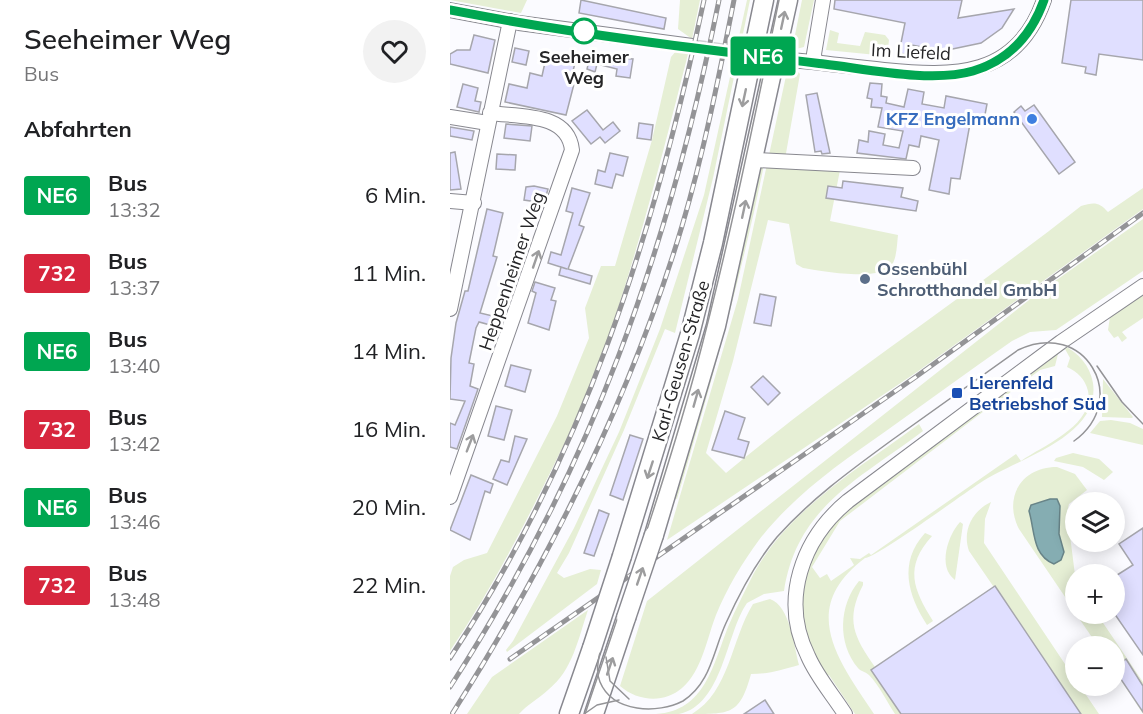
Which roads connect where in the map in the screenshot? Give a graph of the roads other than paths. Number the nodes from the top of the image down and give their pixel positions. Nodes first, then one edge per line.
1 (764, 0) edge
2 (788, 0) edge
3 (822, 0) edge
4 (1044, 0) edge
5 (450, 10) edge
6 (510, 21) junction
7 (692, 46) tunnel mouth
8 (792, 60) tunnel mouth
9 (815, 63) junction
10 (450, 117) edge
11 (489, 118) junction
12 (755, 160) junction
13 (913, 168) dead end
14 (450, 201) edge
15 (474, 203) junction
16 (1143, 286) edge
17 (450, 309) edge
18 (450, 497) edge
19 (569, 714) edge
20 (594, 714) edge
21 (845, 714) edge

1 -> 19 main road, Karl-Geusen-Straße, bridge
12 -> 2 main road, Karl-Geusen-Straße
3 - 9 street
4 - 9 street, Im Liefeld
5 - 6 street
6 - 7 street
6 - 11 street
8 - 9 street, Im Liefeld
10 - 11 street, Heppenheimer Weg
11 - 15 street
18 -> 11 street, Heppenheimer Weg
12 - 13 street
20 -> 12 main road, Karl-Geusen-Straße, bridge
14 - 15 street
15 - 17 street
16 - 21 street

